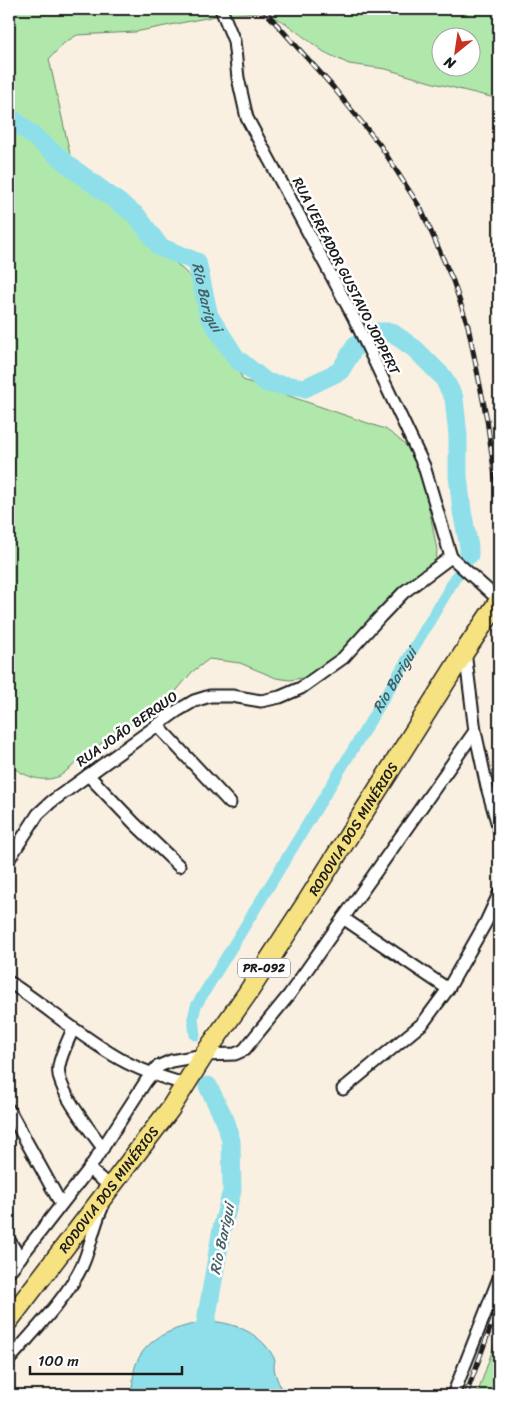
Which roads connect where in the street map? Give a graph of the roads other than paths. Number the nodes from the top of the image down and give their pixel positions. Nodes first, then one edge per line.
1 (221, 9) edge
2 (451, 556) junction
3 (499, 601) edge
4 (465, 652) junction
5 (157, 725) junction
6 (475, 731) junction
7 (88, 775) junction
8 (230, 804) dead end
9 (499, 829) edge
10 (9, 859) edge
11 (179, 866) dead end
12 (499, 894) edge
13 (343, 918) junction
14 (9, 982) edge
15 (448, 989) junction
16 (73, 1029) junction
17 (204, 1056) junction
18 (151, 1074) junction
19 (185, 1084) junction
20 (343, 1089) dead end
21 (9, 1110) edge
22 (103, 1148) junction
23 (89, 1169) junction
24 (111, 1187) junction
25 (61, 1204) junction
26 (9, 1240) edge
27 (20, 1258) junction
28 (9, 1272) edge
29 (499, 1278) edge
30 (9, 1320) edge
31 (9, 1360) edge
32 (453, 1395) edge

1 - 2 street, RUA VEREADOR GUSTAVO JOPPERT
2 - 3 street
2 - 5 street, RUA JOÃO BERQUO
3 - 4 main road, RODOVIA DOS MINÉRIOS / PR-092
4 - 6 street
4 - 17 main road, RODOVIA DOS MINÉRIOS / PR-092
5 - 7 street, RUA JOÃO BERQUO
5 - 8 street
6 - 9 street
6 - 13 street
7 - 10 street, RUA JOÃO BERQUO
7 - 11 street
12 - 15 street
13 - 15 street
13 - 17 street
14 - 16 street
15 - 20 street
16 - 18 street
16 - 22 street
17 - 18 street, RODOVIA DOS MINÉRIOS
17 - 19 main road, RODOVIA DOS MINÉRIOS / PR-092
18 - 19 street
18 - 22 street, RODOVIA DOS MINÉRIOS
19 - 24 main road, RODOVIA DOS MINÉRIOS / PR-092
21 - 25 street
22 - 23 street, RODOVIA DOS MINÉRIOS
23 - 24 street
23 - 25 street, RODOVIA DOS MINÉRIOS
24 - 30 main road, RODOVIA DOS MINÉRIOS / PR-092
24 - 31 street
25 - 27 street, RODOVIA DOS MINÉRIOS
26 - 27 street
27 - 28 street, RODOVIA DOS MINÉRIOS
29 - 32 street

